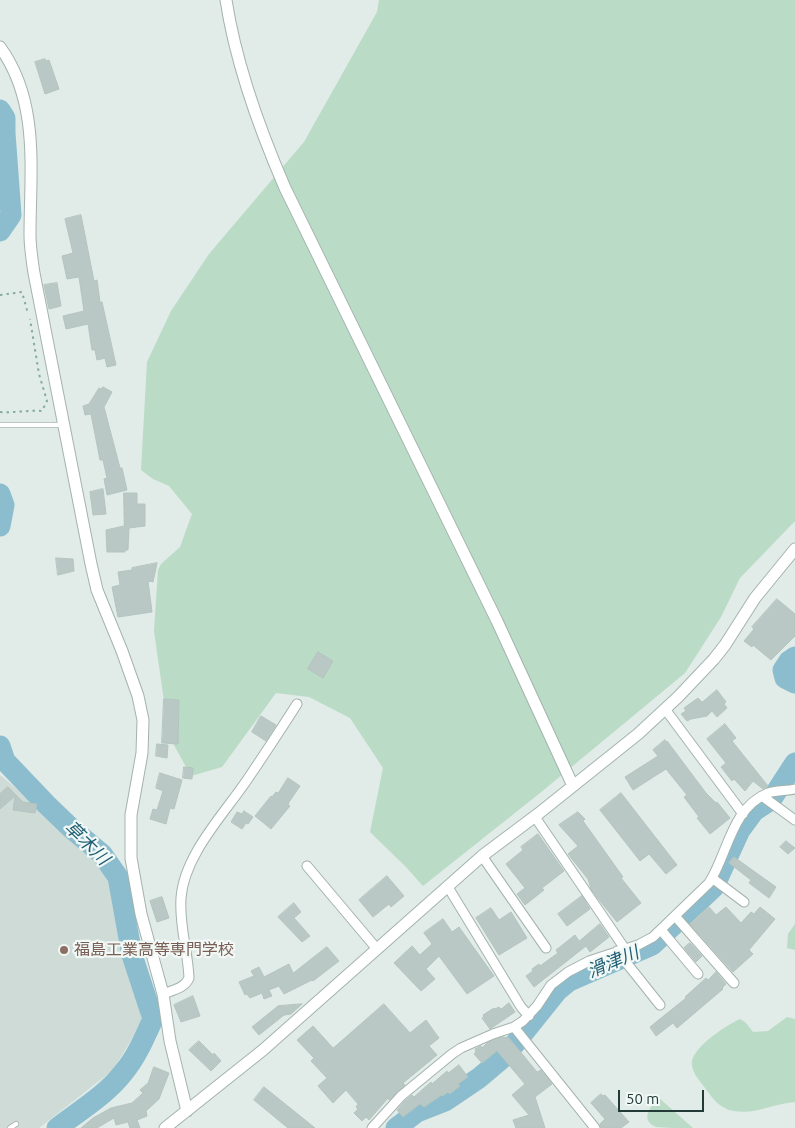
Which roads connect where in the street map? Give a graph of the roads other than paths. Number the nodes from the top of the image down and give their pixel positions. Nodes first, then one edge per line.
1 (226, 0) edge
2 (0, 47) edge
3 (64, 424) junction
4 (0, 425) edge
5 (795, 549) edge
6 (297, 704) dead end
7 (666, 709) junction
8 (573, 786) junction
9 (795, 789) edge
10 (762, 796) junction
11 (743, 814) junction
12 (535, 817) junction
13 (795, 820) edge
14 (482, 856) junction
15 (307, 866) dead end
16 (712, 878) junction
17 (448, 887) junction
18 (744, 902) dead end
19 (675, 916) junction
20 (662, 930) junction
21 (546, 948) dead end
22 (377, 949) junction
23 (621, 950) junction
24 (698, 974) dead end
25 (734, 983) dead end
26 (163, 994) junction
27 (660, 1005) dead end
28 (529, 1016) junction
29 (514, 1027) junction
30 (187, 1111) junction
31 (16, 1124) dead end
32 (10, 1128) edge
33 (165, 1128) edge
34 (372, 1128) edge
35 (594, 1128) edge

1 - 8 street
2 - 3 street
3 - 4 lane
3 - 26 street
5 - 7 street
6 - 26 street
7 - 8 street
7 - 11 street
8 - 12 street
9 - 10 street
10 - 11 street
10 - 13 street
11 - 16 street
12 - 14 street
12 - 23 street
14 - 17 street
14 - 21 street
15 - 22 street
16 - 18 street
16 - 19 street
17 - 22 street
17 - 28 street
19 - 20 street
19 - 25 street
20 - 23 street
20 - 24 street
22 - 30 street
23 - 27 street
23 - 28 street
26 - 30 street
28 - 29 street
29 - 34 street
29 - 35 street
30 - 33 street
31 - 32 lane

